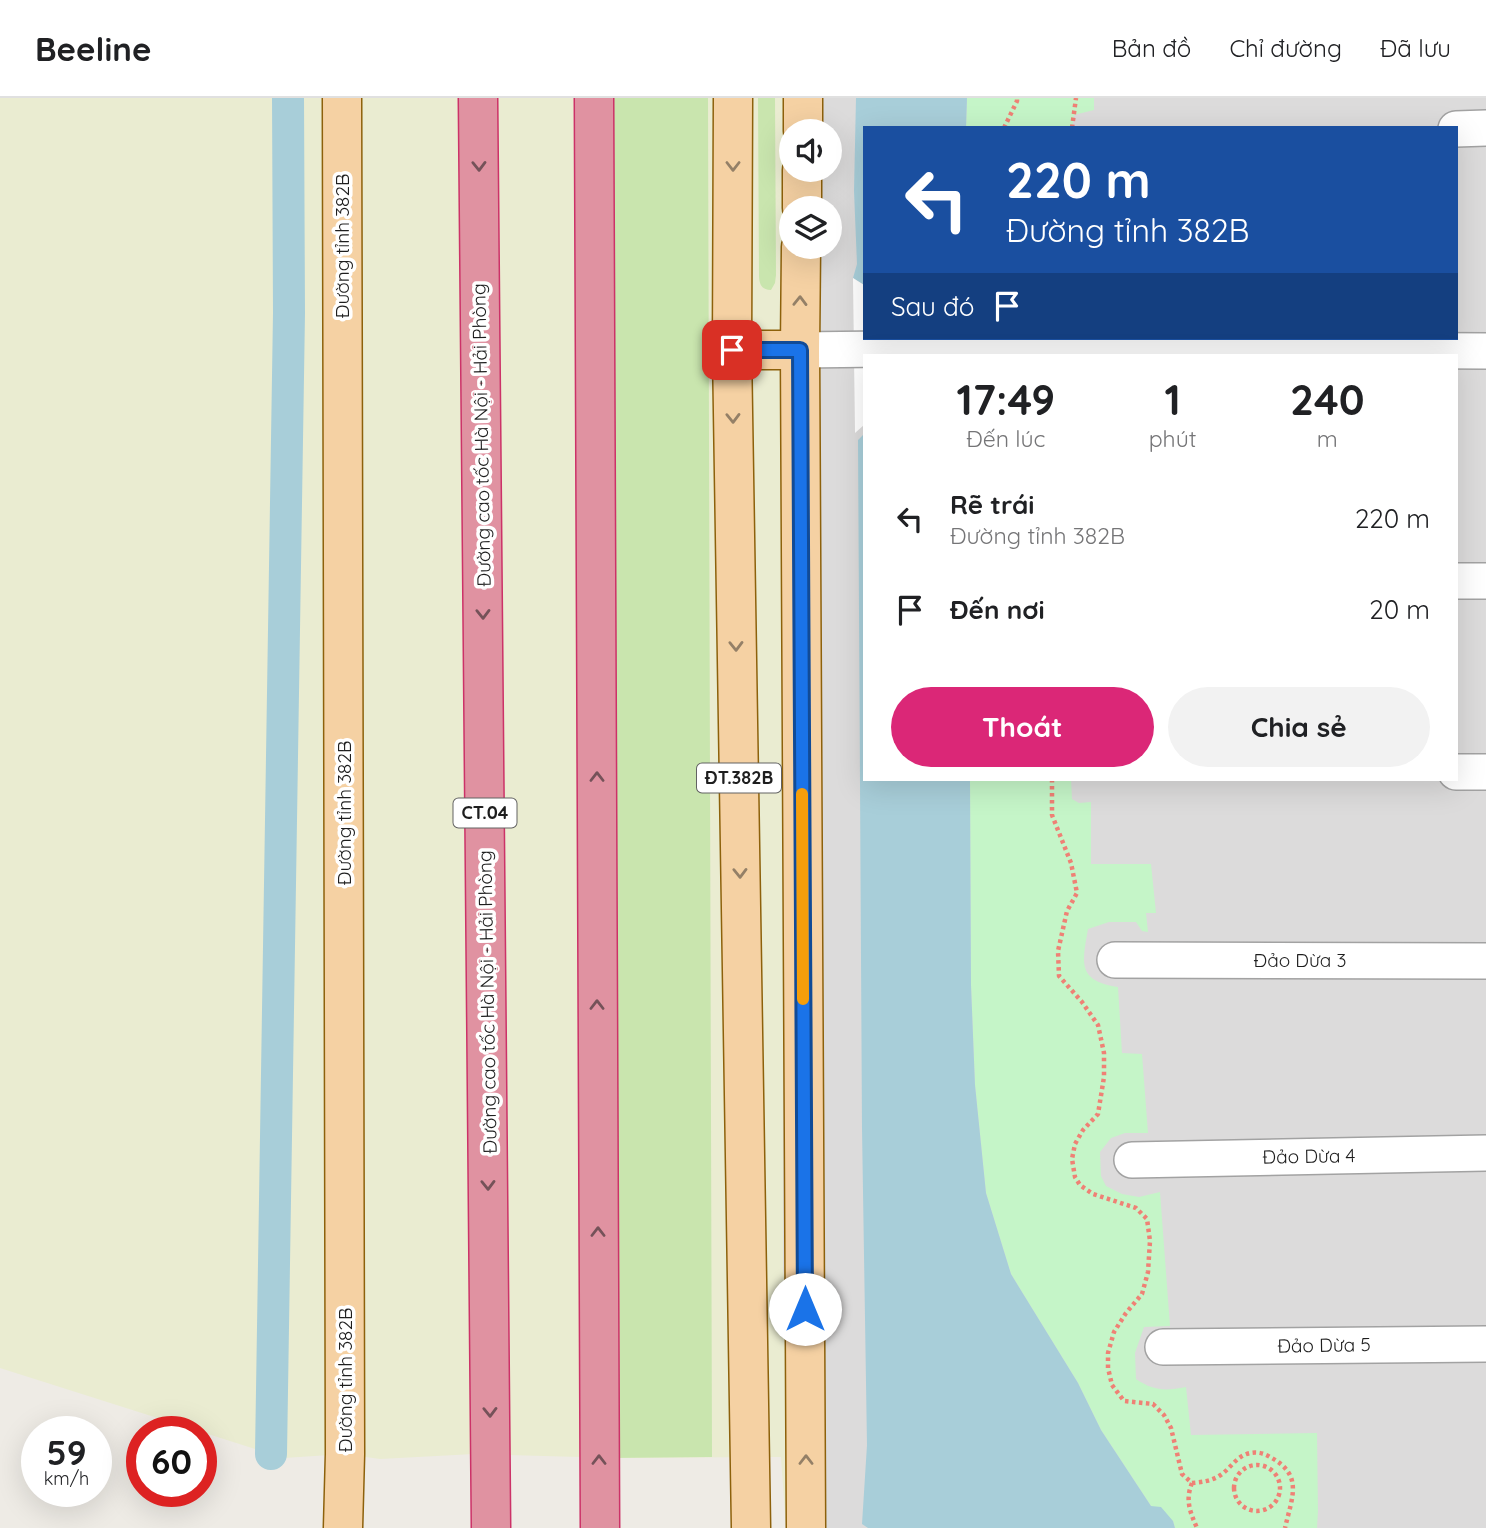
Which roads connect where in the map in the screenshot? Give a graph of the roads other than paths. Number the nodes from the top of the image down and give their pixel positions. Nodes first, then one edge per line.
1 (342, 98) edge
2 (478, 98) edge
3 (594, 98) edge
4 (733, 98) edge
5 (803, 98) edge
6 (803, 119) edge
7 (1486, 128) edge
8 (1458, 129) edge
9 (801, 259) edge
10 (732, 350) junction
11 (800, 350) junction
12 (1486, 351) edge
13 (1458, 581) edge
14 (1486, 581) edge
15 (1458, 772) edge
16 (1486, 772) edge
17 (1115, 960) dead end
18 (1486, 961) edge
19 (1486, 1153) edge
20 (1132, 1160) dead end
21 (1486, 1344) edge
22 (1163, 1347) dead end
23 (343, 1528) edge
24 (491, 1528) edge
25 (600, 1528) edge
26 (751, 1528) edge
27 (806, 1528) edge

1 - 23 main road, Đường tỉnh 382B
2 -> 24 highway, Đường cao tốc Hà Nội - Hải Phòng / CT.04
25 -> 3 highway
4 -> 10 main road, ĐT.382B
5 - 6 main road
7 - 8 street
11 -> 9 main road, ĐT.382B
10 - 11 main road
10 -> 26 main road, ĐT.382B
11 - 12 street
27 -> 11 main road, ĐT.382B
13 - 14 street
15 - 16 street
17 - 18 street, Đảo Dừa 3
19 - 20 street, Đảo Dừa 4
21 - 22 street, Đảo Dừa 5

